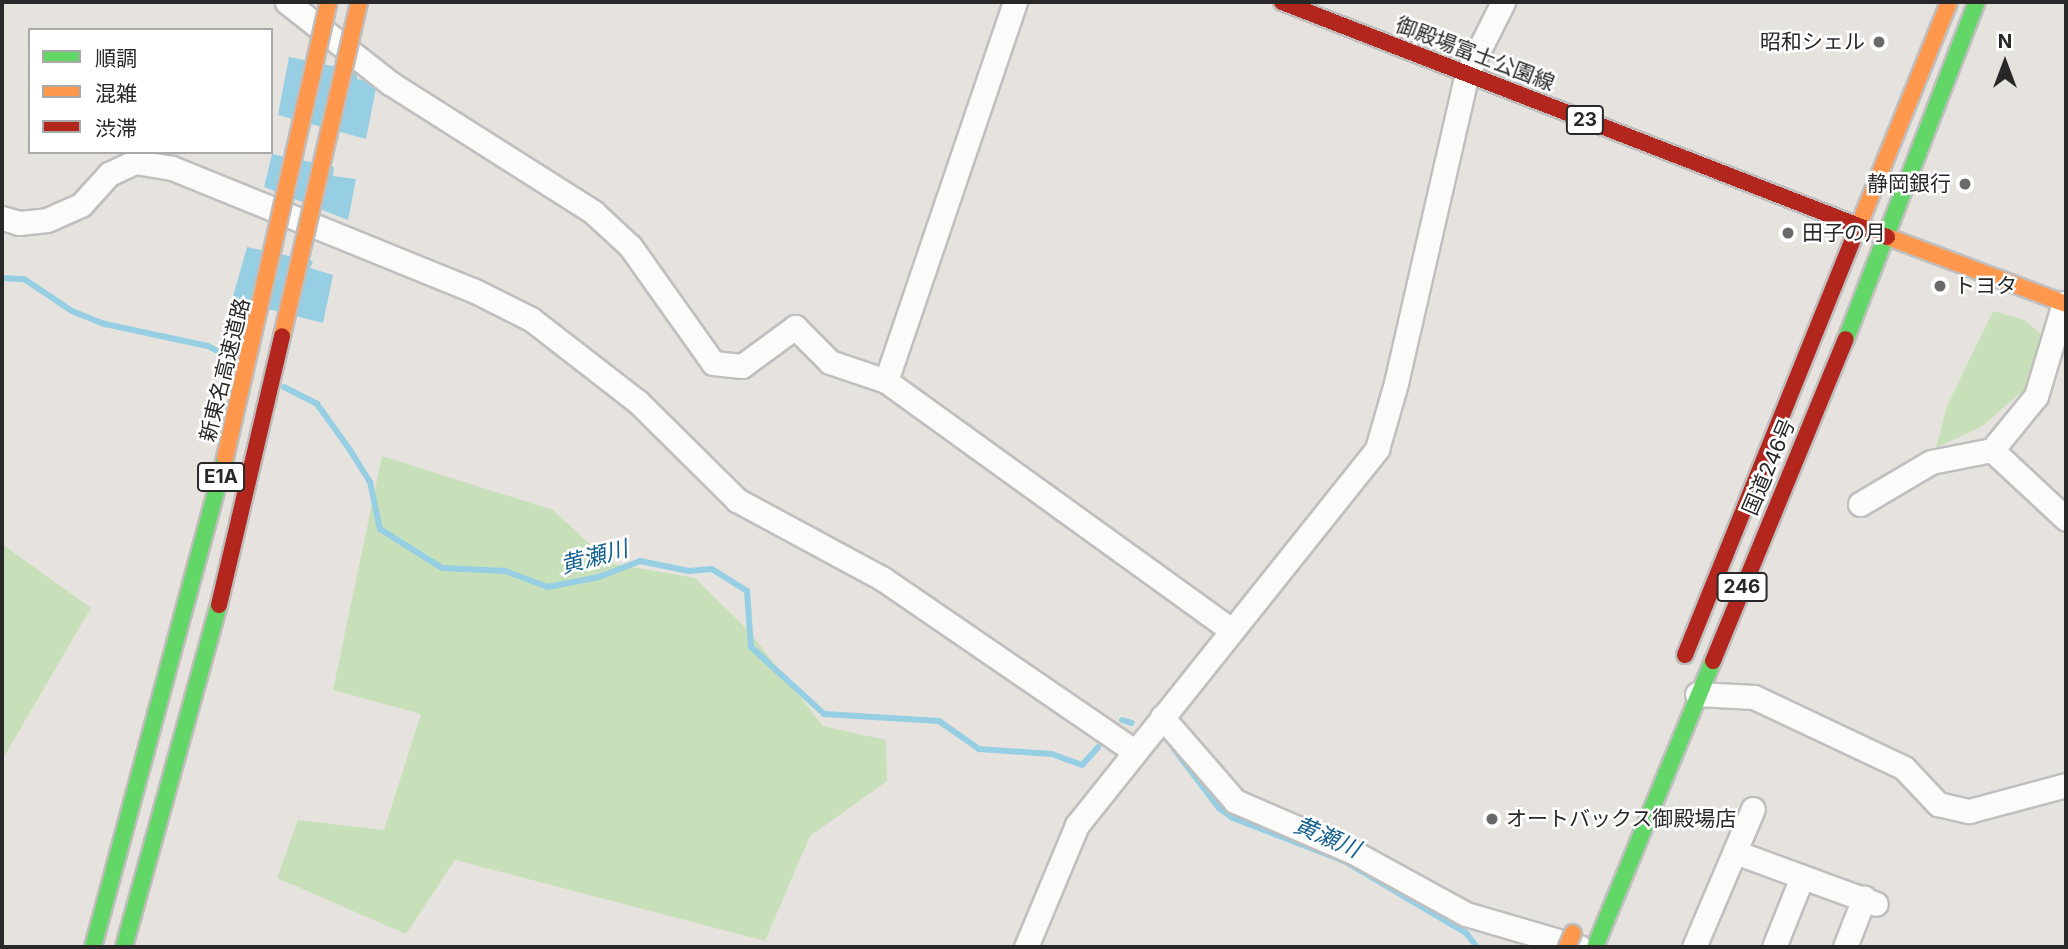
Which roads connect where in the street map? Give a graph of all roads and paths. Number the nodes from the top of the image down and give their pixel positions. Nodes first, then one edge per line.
1 (287, 2) edge
2 (329, 2) edge
3 (359, 2) edge
4 (1015, 2) edge
5 (1282, 2) edge
6 (1503, 2) edge
7 (1949, 2) edge
8 (1977, 2) edge
9 (1467, 74) junction
10 (2, 218) edge
11 (1859, 226) junction
12 (1888, 237) junction
13 (2065, 303) edge
14 (886, 381) junction
15 (1992, 450) junction
16 (1860, 504) dead end
17 (2066, 519) edge
18 (1231, 630) junction
19 (1681, 666) dead end
20 (1698, 694) junction
21 (1162, 717) junction
22 (1133, 751) junction
23 (2066, 785) edge
24 (1753, 809) dead end
25 (1735, 852) junction
26 (1802, 877) junction
27 (1582, 939) edge
28 (93, 947) edge
29 (124, 947) edge
30 (1026, 947) edge
31 (1694, 947) edge
32 (1774, 947) edge
33 (1845, 947) edge

1 - 14 street
2 - 28 main road, 新東名高速道路 / E1A, bridge
3 - 29 main road, E1A, bridge
4 - 14 street
5 - 9 main road, 御殿場富士公園線 / 23
6 - 9 street
7 - 11 main road, 国道246号 / 246
8 - 12 main road, 国道246号 / 246
9 - 11 main road, 御殿場富士公園線 / 23
9 - 18 street
10 - 22 street
11 - 12 main road, 御殿場富士公園線 / 23
11 - 19 main road, 国道246号 / 246
12 - 13 main road, 御殿場富士公園線
12 - 20 main road, 国道246号 / 246
13 - 15 street
14 - 18 street
15 - 16 street
15 - 17 street
18 - 21 street
20 - 23 street
20 - 27 main road, 国道246号 / 246
21 - 22 street
21 - 27 street
22 - 30 street
24 - 25 street
25 - 26 street
25 - 31 street
26 - 32 street
26 - 33 street

